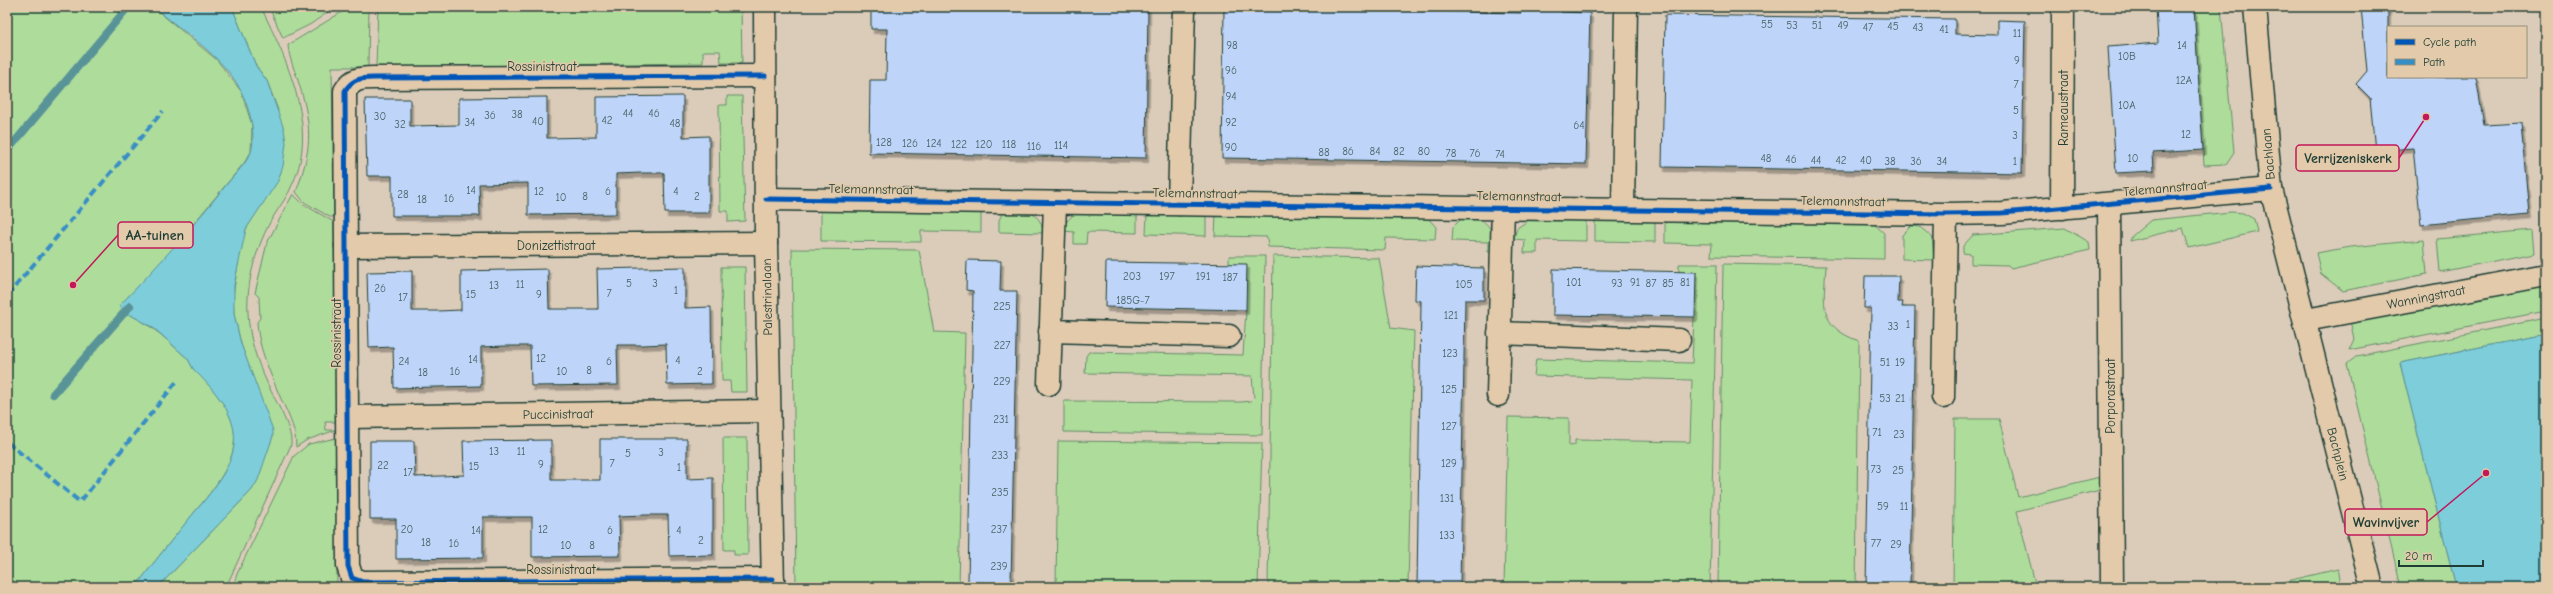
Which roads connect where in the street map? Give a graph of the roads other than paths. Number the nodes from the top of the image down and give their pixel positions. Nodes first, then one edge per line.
1 (765, 7) edge
2 (1184, 7) edge
3 (1626, 7) edge
4 (2063, 7) edge
5 (2255, 7) edge
6 (765, 76) junction
7 (2271, 189) junction
8 (766, 199) junction
9 (1055, 203) junction
10 (1179, 204) junction
11 (2109, 204) junction
12 (1504, 207) junction
13 (1623, 208) junction
14 (2062, 208) junction
15 (1946, 214) junction
16 (766, 243) junction
17 (346, 246) junction
18 (2546, 275) edge
19 (2306, 320) junction
20 (1050, 332) junction
21 (1499, 333) junction
22 (1229, 336) dead end
23 (1679, 340) dead end
24 (1049, 384) dead end
25 (1498, 395) dead end
26 (1942, 397) dead end
27 (769, 411) junction
28 (348, 417) junction
29 (773, 583) edge
30 (2112, 587) edge
31 (2372, 587) edge

1 - 6 street, Palestrinalaan
2 - 10 street, Telemannstraat
3 - 13 street
4 - 14 street, Rameaustraat
5 - 7 street, Bachlaan
6 - 8 street, Palestrinalaan
6 - 17 street, Rossinistraat
7 - 11 street, Telemannstraat
7 - 19 street, Bachlaan
8 - 9 street, Telemannstraat
8 - 16 street, Palestrinalaan
9 - 10 street, Telemannstraat
9 - 20 street
10 - 12 street, Telemannstraat
11 - 14 street, Telemannstraat
11 - 30 street, Porporastraat
12 - 13 street, Telemannstraat
12 - 21 street, Telemannstraat
13 - 15 street, Telemannstraat
14 - 15 street, Telemannstraat
15 - 26 street
16 - 17 street, Donizettistraat
16 - 27 street, Palestrinalaan
17 - 28 street, Rossinistraat
18 - 19 street, Wanningstraat
19 - 31 street, Bachplein
20 - 22 street
20 - 24 street
21 - 23 street
21 - 25 street, Telemannstraat
27 - 28 street, Puccinistraat
27 - 29 street, Palestrinalaan
28 - 29 street, Rossinistraat

